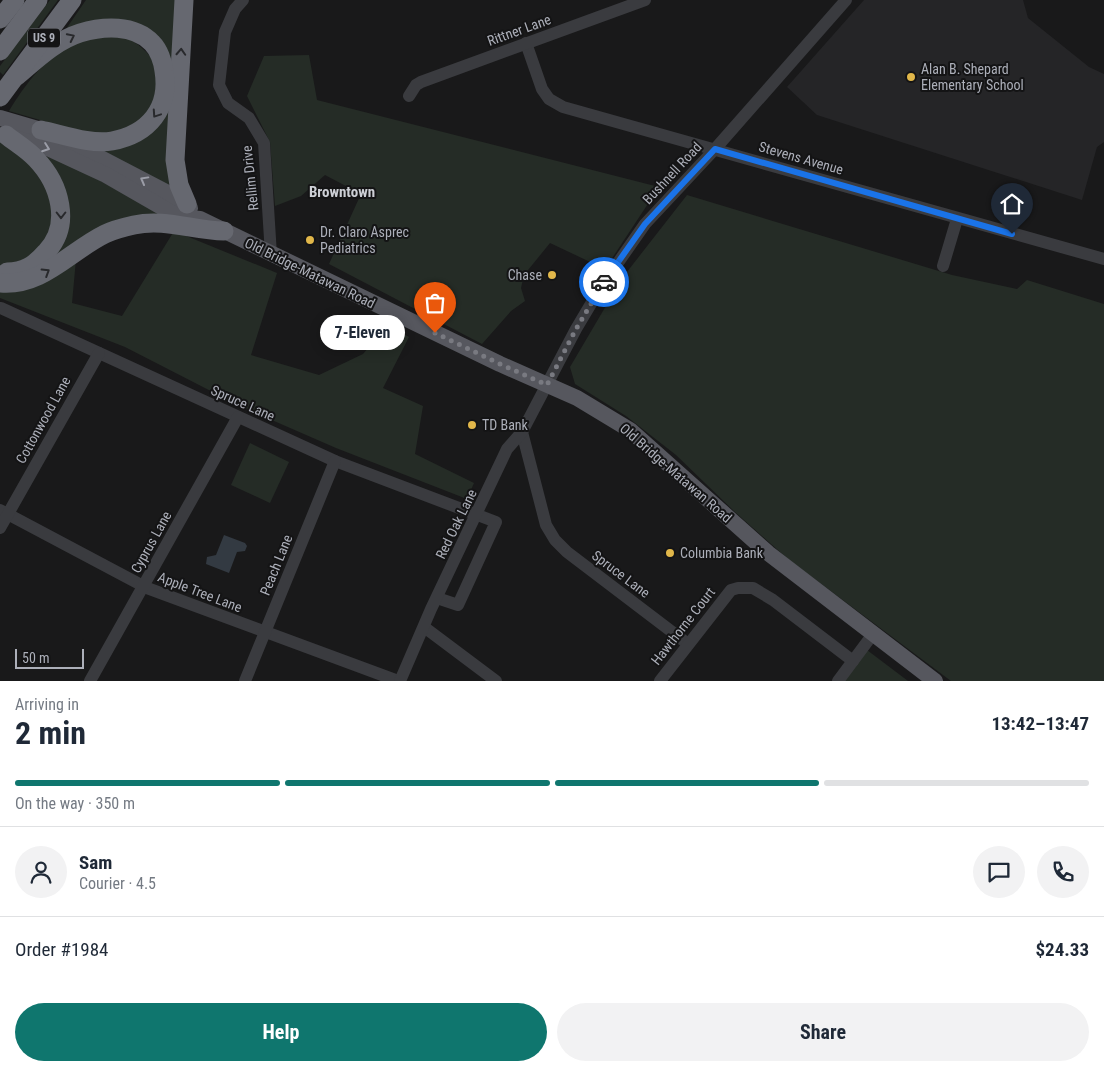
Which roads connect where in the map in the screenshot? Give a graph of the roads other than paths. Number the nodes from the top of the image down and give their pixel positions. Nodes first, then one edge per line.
1 (14, 0) edge
2 (38, 0) edge
3 (72, 0) edge
4 (184, 0) edge
5 (243, 0) edge
6 (645, 0) edge
7 (844, 1) edge
8 (0, 19) edge
9 (526, 43) junction
10 (0, 51) edge
11 (17, 76) junction
12 (409, 96) dead end
13 (0, 97) edge
14 (2, 129) edge
15 (41, 130) junction
16 (715, 149) junction
17 (187, 204) junction
18 (200, 219) junction
19 (957, 219) junction
20 (224, 231) junction
21 (271, 254) junction
22 (1104, 259) edge
23 (943, 266) dead end
24 (0, 273) edge
25 (0, 284) edge
26 (1, 308) edge
27 (98, 353) junction
28 (547, 385) junction
29 (238, 417) junction
30 (522, 432) junction
31 (335, 461) junction
32 (4, 512) edge
33 (478, 514) junction
34 (0, 528) edge
35 (143, 586) junction
36 (437, 598) junction
37 (424, 627) junction
38 (265, 633) junction
39 (874, 634) junction
40 (688, 644) junction
41 (853, 661) junction
42 (90, 681) edge
43 (245, 681) edge
44 (399, 681) edge
45 (496, 681) edge
46 (660, 681) edge
47 (838, 681) edge
48 (934, 681) edge

1 - 8 highway
2 - 10 highway, US 9
3 - 11 highway, US 9
17 -> 4 highway
5 - 21 street, Rellim Drive
6 - 9 street, Rittner Lane
7 - 16 street, Bushnell Road
9 - 12 street, Rittner Lane
9 - 16 street, Stevens Avenue
11 - 13 highway, US 9
11 -> 15 highway
14 - 15 main road, Old Bridge-Matawan Road
14 -> 18 main road, Old Bridge-Matawan Road
14 -> 24 highway
17 -> 15 main road, Old Bridge-Matawan Road
16 - 19 street, Stevens Avenue
16 - 28 street, Bushnell Road
17 - 18 main road, Old Bridge-Matawan Road
18 - 20 main road, Old Bridge-Matawan Road
19 - 22 street, Stevens Avenue
19 - 23 street
20 - 21 main road, Old Bridge-Matawan Road
25 -> 20 highway
21 - 28 main road, Old Bridge-Matawan Road
26 - 27 street, Spruce Lane
27 - 29 street, Spruce Lane
27 - 32 street, Cottonwood Lane
28 - 30 street, Red Oak Lane
28 - 39 main road, Old Bridge-Matawan Road
29 - 31 street, Spruce Lane
29 - 35 street, Cyprus Lane
30 - 33 street, Red Oak Lane
30 - 40 street, Spruce Lane
31 - 33 street, Spruce Lane
31 - 38 street, Peach Lane
32 - 34 street, Cottonwood Lane
32 - 35 street, Apple Tree Lane
33 - 36 street, Red Oak Lane
33 - 36 street, Spruce Lane
35 - 38 street, Apple Tree Lane
35 - 42 street, Cyprus Lane
36 - 37 street, Red Oak Lane
37 - 44 street, Red Oak Lane
37 - 45 street
38 - 43 street, Peach Lane
38 - 44 street, Apple Tree Lane
39 - 41 street
39 - 48 main road, Old Bridge-Matawan Road
40 - 41 street, Hawthorne Court
40 - 46 street, Hawthorne Court
41 - 47 street

